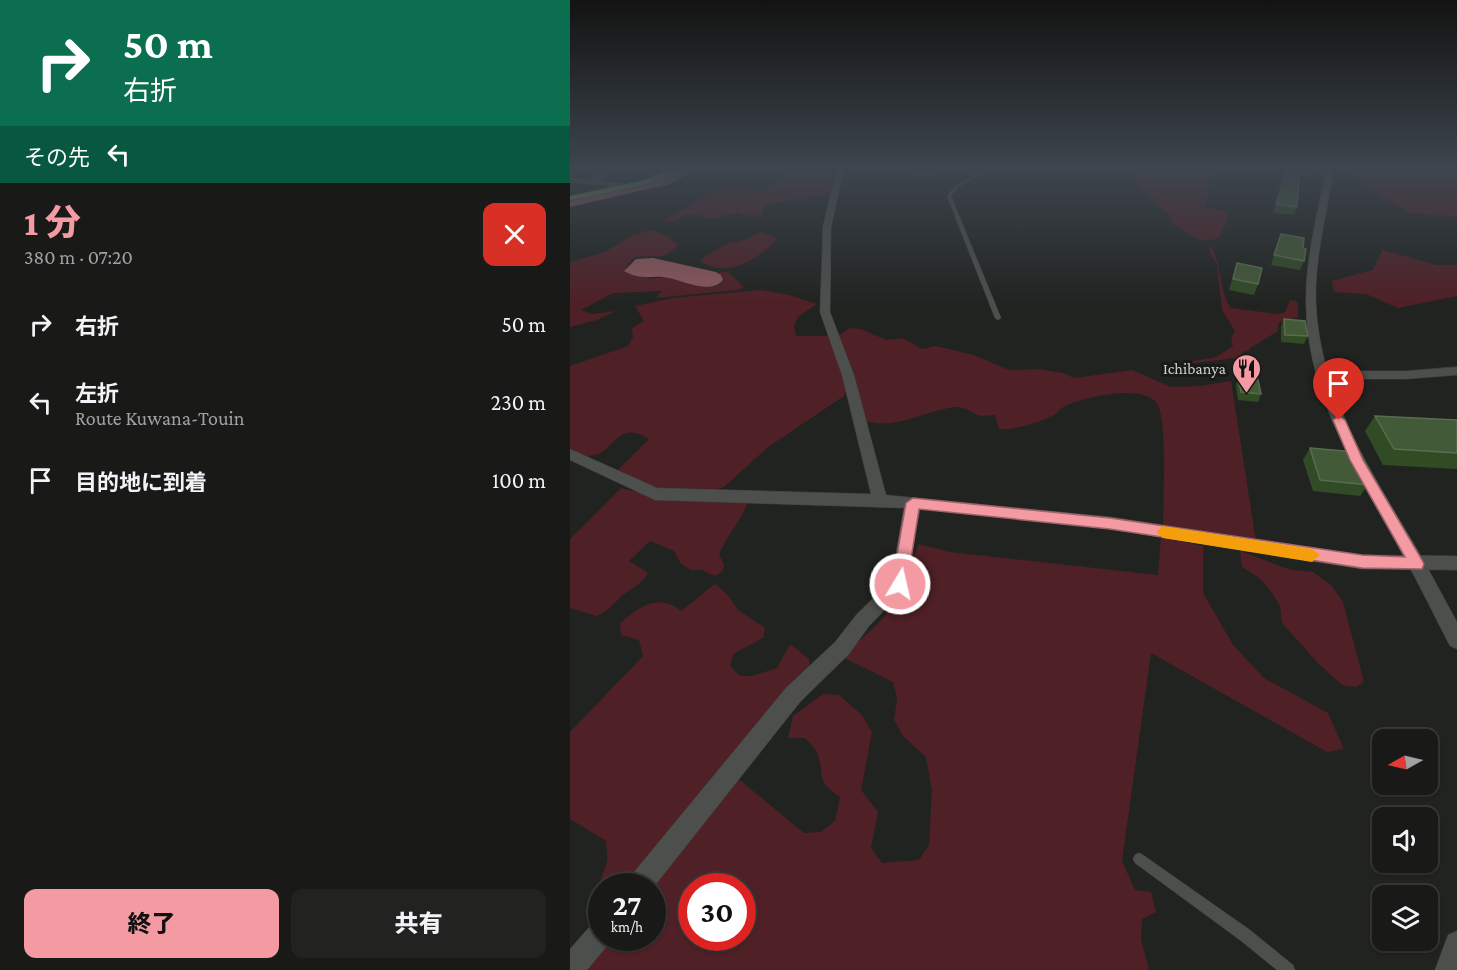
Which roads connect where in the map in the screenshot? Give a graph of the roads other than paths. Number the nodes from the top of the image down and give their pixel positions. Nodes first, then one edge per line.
1 (830, 214) edge
2 (956, 214) edge
3 (1322, 214) edge
4 (998, 318) dead end
5 (1457, 371) edge
6 (1322, 375) junction
7 (570, 454) edge
8 (880, 500) junction
9 (913, 503) junction
10 (1457, 563) edge
11 (1417, 564) junction
12 (1451, 621) edge
13 (1457, 640) edge
14 (1139, 859) dead end
15 (649, 873) edge
16 (1457, 944) edge
17 (588, 949) edge
18 (570, 970) edge
19 (1288, 970) edge
20 (1448, 970) edge

1 - 8 street
2 - 4 lane
3 - 6 street
5 - 6 street
6 - 11 street
7 - 8 street
8 - 9 street
9 - 11 street
9 - 15 street
10 - 11 street
11 - 12 street
12 - 13 street
14 - 19 lane
16 - 20 street
17 - 18 street

